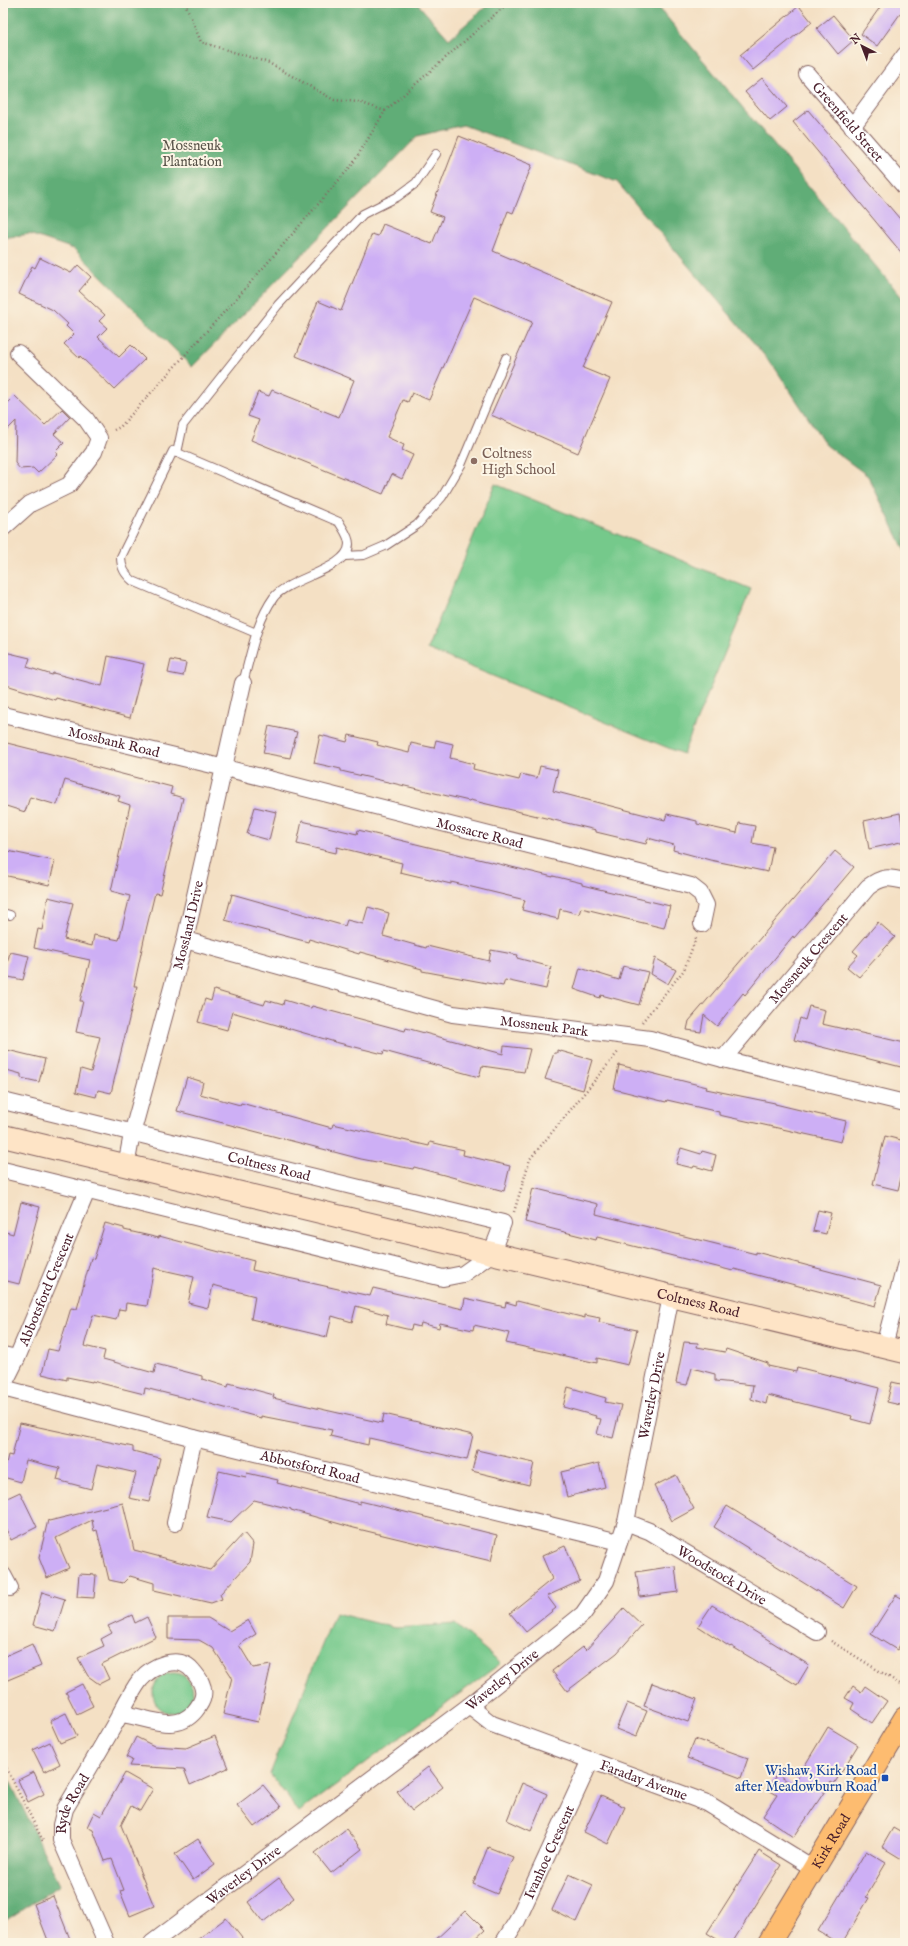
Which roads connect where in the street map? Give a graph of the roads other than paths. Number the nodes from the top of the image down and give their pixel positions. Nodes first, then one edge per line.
1 (905, 56) edge
2 (807, 74) dead end
3 (852, 127) junction
4 (436, 154) dead end
5 (905, 187) edge
6 (18, 353) dead end
7 (506, 358) dead end
8 (177, 453) junction
9 (3, 528) edge
10 (345, 556) junction
11 (256, 632) junction
12 (243, 683) joint
13 (3, 714) edge
14 (225, 768) junction
15 (905, 881) edge
16 (702, 924) road end
17 (186, 940) junction
18 (723, 1059) junction
19 (3, 1101) edge
20 (905, 1103) edge
21 (132, 1134) junction
22 (3, 1136) edge
23 (126, 1166) junction
24 (3, 1170) edge
25 (87, 1191) junction
26 (491, 1254) junction
27 (905, 1266) edge
28 (671, 1296) junction
29 (884, 1346) junction
30 (905, 1352) edge
31 (10, 1357) edge
32 (3, 1387) edge
33 (194, 1438) junction
34 (626, 1522) junction
35 (175, 1523) dead end
36 (619, 1542) junction
37 (817, 1632) road end
38 (469, 1706) junction
39 (121, 1714) junction
40 (905, 1718) edge
41 (591, 1760) junction
42 (813, 1868) junction
43 (106, 1943) edge
44 (152, 1943) edge
45 (503, 1943) edge
46 (769, 1943) edge

1 - 3 street
2 - 3 street, Greenfield Street
3 - 5 street, Greenfield Street
4 - 8 lane
6 - 9 street
7 - 10 lane
8 - 10 lane
8 - 11 lane
10 - 11 lane
11 - 12 lane
12 - 14 street, Mossland Drive
13 - 14 street, Mossbank Road
14 - 16 street, Mossacre Road
14 - 17 street, Mossland Drive
15 - 18 street, Mossneuk Crescent
17 - 18 street, Mossneuk Park
17 - 21 street, Mossland Drive
18 - 20 street, Mossneuk Park
19 - 21 street, Coltness Road
21 - 23 street, Mossland Drive
21 - 26 street, Coltness Road
22 - 23 street, Coltness Road
23 - 26 street, Coltness Road
24 - 25 street
25 - 26 street
25 - 31 street, Abbotsford Crescent
26 - 28 street, Coltness Road
27 - 29 street
28 - 29 street, Coltness Road
28 - 34 street, Waverley Drive
29 - 30 street, Coltness Road
31 - 32 street, Abbotsford Crescent
32 - 33 street, Abbotsford Road
33 - 35 street
33 - 36 street, Abbotsford Road
34 - 36 street, Waverley Drive
34 - 37 street, Woodstock Drive
36 - 38 street, Waverley Drive
38 - 41 street, Faraday Avenue
38 - 44 street, Waverley Drive
39 - 39 street, Ryde Road
39 - 43 street, Ryde Road
40 - 42 main road, Kirk Road
41 - 42 street, Faraday Avenue
41 - 45 street, Ivanhoe Crescent
42 - 46 main road, Kirk Road

